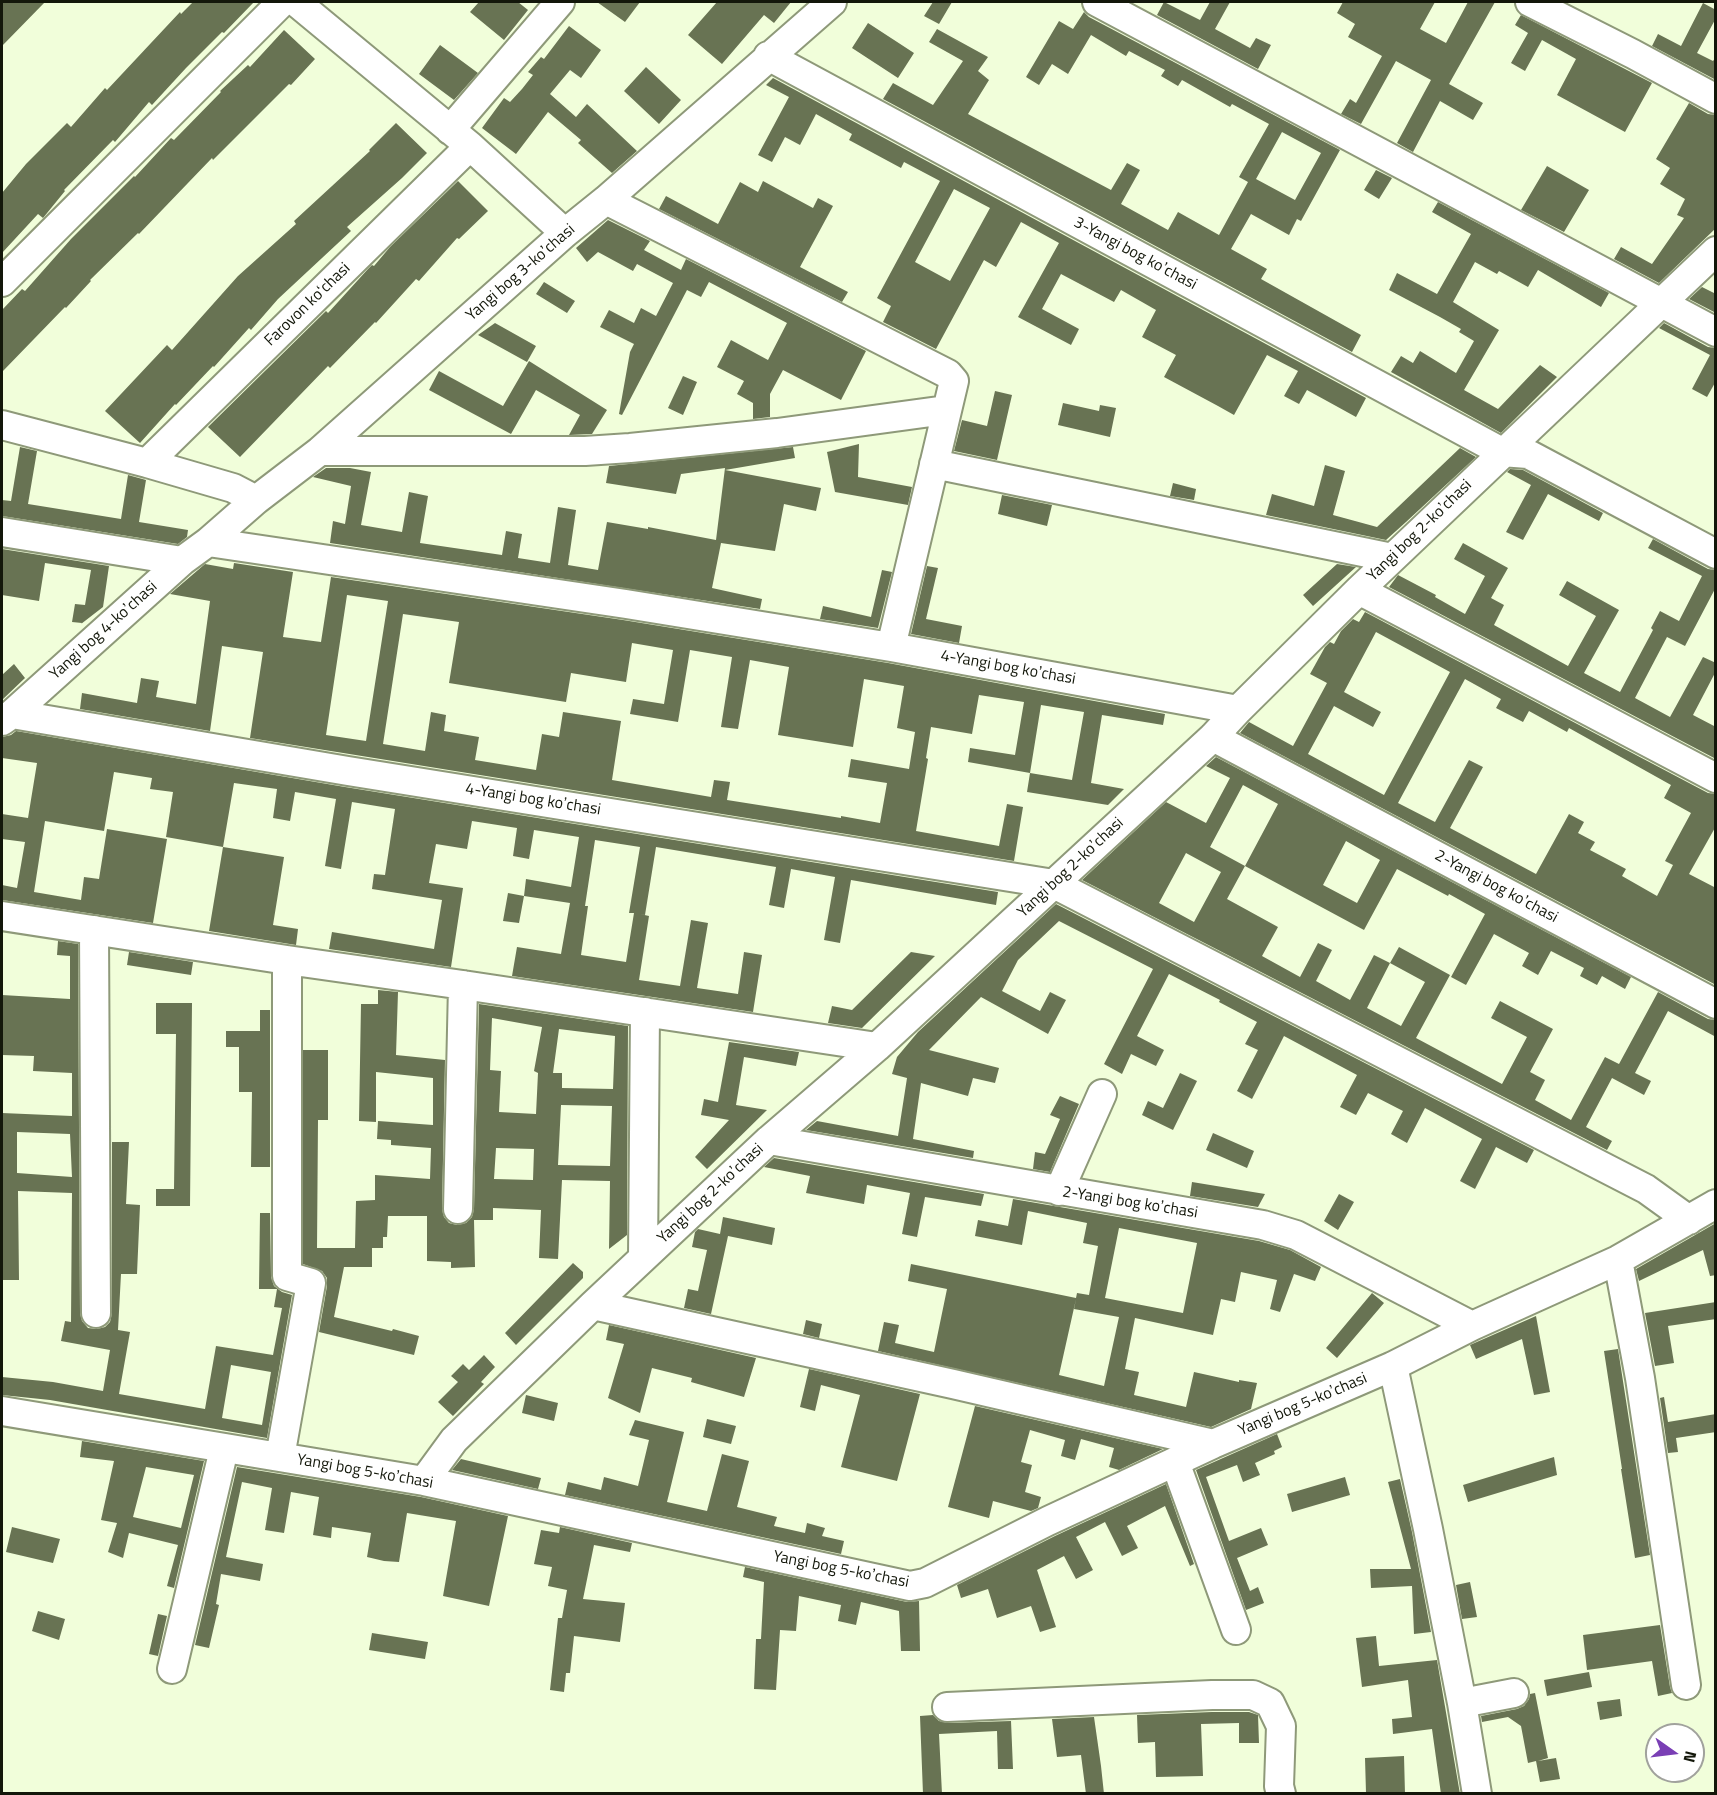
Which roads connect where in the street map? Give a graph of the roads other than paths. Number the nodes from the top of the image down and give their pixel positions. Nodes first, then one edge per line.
1 (282, 2) edge
2 (296, 2) edge
3 (560, 2) edge
4 (832, 2) edge
5 (1096, 2) edge
6 (1530, 2) edge
7 (768, 56) junction
8 (1716, 99) edge
9 (460, 138) junction
10 (606, 200) junction
11 (565, 233) junction
12 (1716, 251) edge
13 (2, 282) edge
14 (1660, 303) junction
15 (1716, 332) edge
16 (946, 410) junction
17 (2, 425) edge
18 (320, 451) junction
19 (1502, 452) junction
20 (147, 463) junction
21 (934, 464) junction
22 (256, 500) junction
23 (2, 532) edge
24 (208, 542) junction
25 (1716, 554) edge
26 (1392, 558) junction
27 (182, 561) junction
28 (1359, 590) junction
29 (891, 647) junction
30 (1238, 710) junction
31 (7, 717) edge
32 (1213, 737) junction
33 (1716, 778) edge
34 (1054, 884) junction
35 (2, 916) edge
36 (94, 930) junction
37 (287, 960) junction
38 (463, 985) junction
39 (1716, 1004) edge
40 (645, 1012) junction
41 (877, 1047) junction
42 (1102, 1094) dead end
43 (769, 1140) junction
44 (1059, 1191) junction
45 (1716, 1204) edge
46 (458, 1209) dead end
47 (1689, 1220) junction
48 (643, 1257) junction
49 (1618, 1260) junction
50 (593, 1305) junction
51 (96, 1313) dead end
52 (1472, 1326) junction
53 (1393, 1366) junction
54 (2, 1411) edge
55 (1213, 1444) junction
56 (224, 1449) junction
57 (280, 1457) junction
58 (1175, 1462) junction
59 (424, 1481) junction
60 (1236, 1630) dead end
61 (172, 1669) dead end
62 (1686, 1685) dead end
63 (1514, 1693) dead end
64 (1462, 1703) junction
65 (947, 1707) dead end
66 (1281, 1794) edge
67 (1477, 1794) edge

1 - 13 street
2 - 9 street
3 - 9 street, Farovon koʻchasi
4 - 7 street, Yangi bog 3-koʼchasi
5 - 14 street
6 - 8 street
7 - 10 street, Yangi bog 3-koʼchasi
7 - 19 street, 3-Yangi bog koʼchasi
9 - 11 street
9 - 20 street, Farovon koʻchasi
10 - 11 street, Yangi bog 3-koʼchasi
10 - 16 street
11 - 18 street, Yangi bog 3-koʼchasi
12 - 14 street, Yangi bog 2-koʼchasi
14 - 15 street
14 - 19 street, Yangi bog 2-koʼchasi
16 - 18 street
16 - 21 street
17 - 20 street
18 - 22 street, Yangi bog 3-koʼchasi
19 - 25 street
19 - 26 street, Yangi bog 2-koʼchasi
20 - 22 street
21 - 26 street
21 - 29 street
22 - 24 street, Yangi bog 3-koʼchasi
23 - 27 street
24 - 27 street, Yangi bog 4-koʼchasi
24 - 29 street, 4-Yangi bog koʼchasi
26 - 28 street, Yangi bog 2-koʼchasi
27 - 31 street, Yangi bog 4-koʼchasi
28 - 30 street, Yangi bog 2-koʼchasi
28 - 33 street
29 - 30 street, 4-Yangi bog koʼchasi
30 - 32 street, Yangi bog 2-koʼchasi
31 - 34 street, 4-Yangi bog koʼchasi
32 - 34 street, Yangi bog 2-koʼchasi
32 - 39 street, 2-Yangi bog koʼchasi
34 - 41 street, Yangi bog 2-koʼchasi
34 - 47 street
35 - 36 street
36 - 37 street
36 - 51 street
37 - 38 street
37 - 57 street
38 - 40 street
38 - 46 street
40 - 41 street
40 - 48 street
41 - 43 street, Yangi bog 2-koʼchasi
42 - 44 street
43 - 44 street, 2-Yangi bog koʼchasi
43 - 48 street, Yangi bog 2-koʼchasi
44 - 52 street, 2-Yangi bog koʼchasi
45 - 47 street, Yangi bog 5-koʼchasi
47 - 49 street, Yangi bog 5-koʼchasi
48 - 50 street, Yangi bog 2-koʼchasi
49 - 52 street, Yangi bog 5-koʼchasi
49 - 62 street
50 - 55 street
50 - 59 street, Yangi bog 2-koʼchasi
52 - 53 street, Yangi bog 5-koʼchasi
53 - 55 street, Yangi bog 5-koʼchasi
53 - 64 street
54 - 56 street, Yangi bog 5-koʼchasi
55 - 58 street, Yangi bog 5-koʼchasi
56 - 57 street, Yangi bog 5-koʼchasi
56 - 61 street
57 - 59 street, Yangi bog 5-koʼchasi
58 - 59 street, Yangi bog 5-koʼchasi
58 - 60 street
63 - 64 street
64 - 67 street
65 - 66 street

